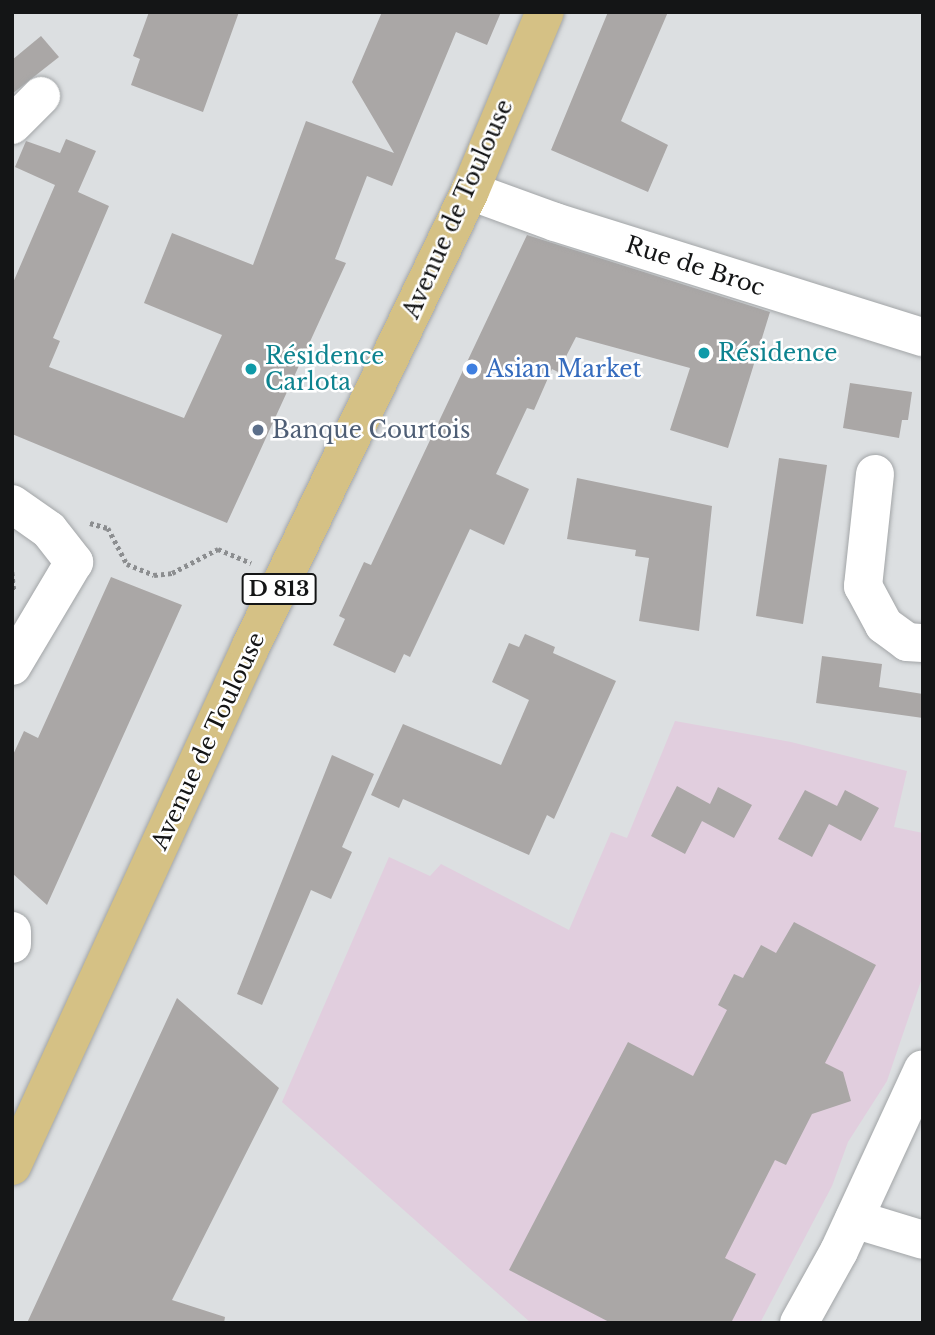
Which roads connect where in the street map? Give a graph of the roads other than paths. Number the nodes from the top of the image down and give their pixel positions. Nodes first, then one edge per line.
1 (545, 12) edge
2 (41, 96) dead end
3 (12, 125) edge
4 (470, 191) junction
5 (923, 337) edge
6 (875, 474) dead end
7 (12, 504) edge
8 (923, 643) edge
9 (12, 666) edge
10 (12, 931) edge
11 (12, 944) edge
12 (923, 1069) edge
13 (12, 1166) edge
14 (854, 1219) junction
15 (923, 1240) edge
16 (799, 1323) edge

1 - 4 main road, Avenue de Toulouse / D 813
2 - 3 street
4 - 5 street, Rue de Broc
4 - 13 main road, Avenue de Toulouse / D 813
6 - 8 street
7 - 9 street
10 - 11 street
12 - 14 street
14 - 15 street
14 - 16 street

